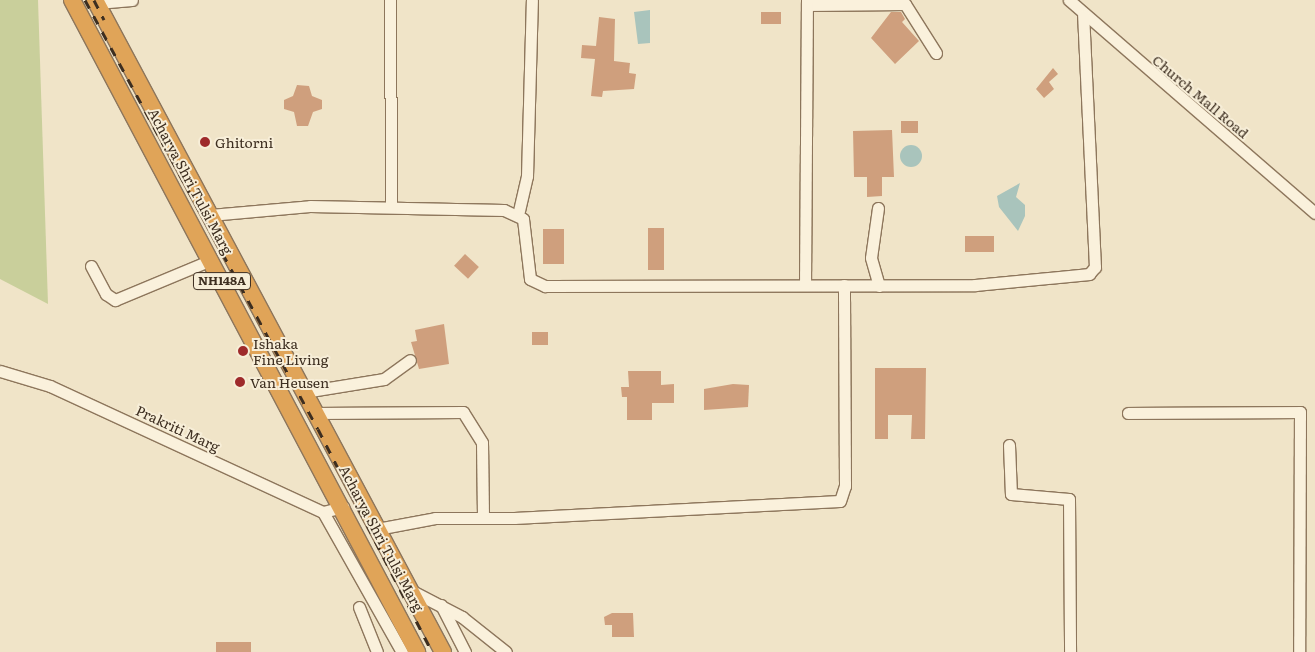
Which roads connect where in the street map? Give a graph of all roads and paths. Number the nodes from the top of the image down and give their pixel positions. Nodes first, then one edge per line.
1 (72, 0) edge
2 (132, 0) edge
3 (390, 0) edge
4 (532, 0) edge
5 (1069, 0) edge
6 (96, 2) edge
7 (807, 3) edge
8 (1083, 15) junction
9 (936, 53) dead end
10 (391, 206) junction
11 (878, 208) dead end
12 (1315, 213) edge
13 (210, 215) junction
14 (518, 215) junction
15 (211, 260) junction
16 (90, 266) dead end
17 (805, 284) junction
18 (844, 285) junction
19 (879, 286) junction
20 (410, 360) dead end
21 (0, 371) edge
22 (304, 392) junction
23 (315, 413) junction
24 (1128, 413) dead end
25 (1009, 445) dead end
26 (359, 495) junction
27 (343, 507) junction
28 (323, 512) junction
29 (483, 518) junction
30 (377, 529) junction
31 (408, 589) junction
32 (441, 605) junction
33 (359, 607) dead end
34 (412, 651) edge
35 (378, 652) edge
36 (443, 652) edge
37 (465, 652) edge
38 (506, 652) edge
39 (1070, 652) edge
40 (1299, 652) edge

1 - 15 highway, Acharya Shri Tulsi Marg / NH148A
2 - 6 street
3 - 10 street
4 - 14 street
5 - 8 street, Church Mall Road
6 - 13 highway, Acharya Shri Tulsi Marg / NH148A
7 - 9 street
7 - 17 street
8 - 12 street, Church Mall Road
8 - 19 street
10 - 13 street
10 - 14 street
11 - 19 street
13 - 22 highway, Acharya Shri Tulsi Marg / NH148A
14 - 17 street
15 - 16 street
15 - 27 highway, Acharya Shri Tulsi Marg / NH148A
17 - 18 street
18 - 19 street
18 - 29 street
20 - 22 street
21 - 28 street, Prakriti Marg
22 - 23 highway, Acharya Shri Tulsi Marg / NH148A
23 - 26 highway, Acharya Shri Tulsi Marg / NH148A
23 - 29 street
24 - 40 street
25 - 39 street
26 - 27 highway
26 - 30 highway, Acharya Shri Tulsi Marg / NH148A
27 - 28 street
27 - 34 highway, Acharya Shri Tulsi Marg / NH148A
28 - 34 street
29 - 30 street
30 - 31 highway, Acharya Shri Tulsi Marg / NH148A
31 - 32 street
31 - 36 highway, Acharya Shri Tulsi Marg / NH148A
32 - 37 street
32 - 38 street
33 - 35 street

